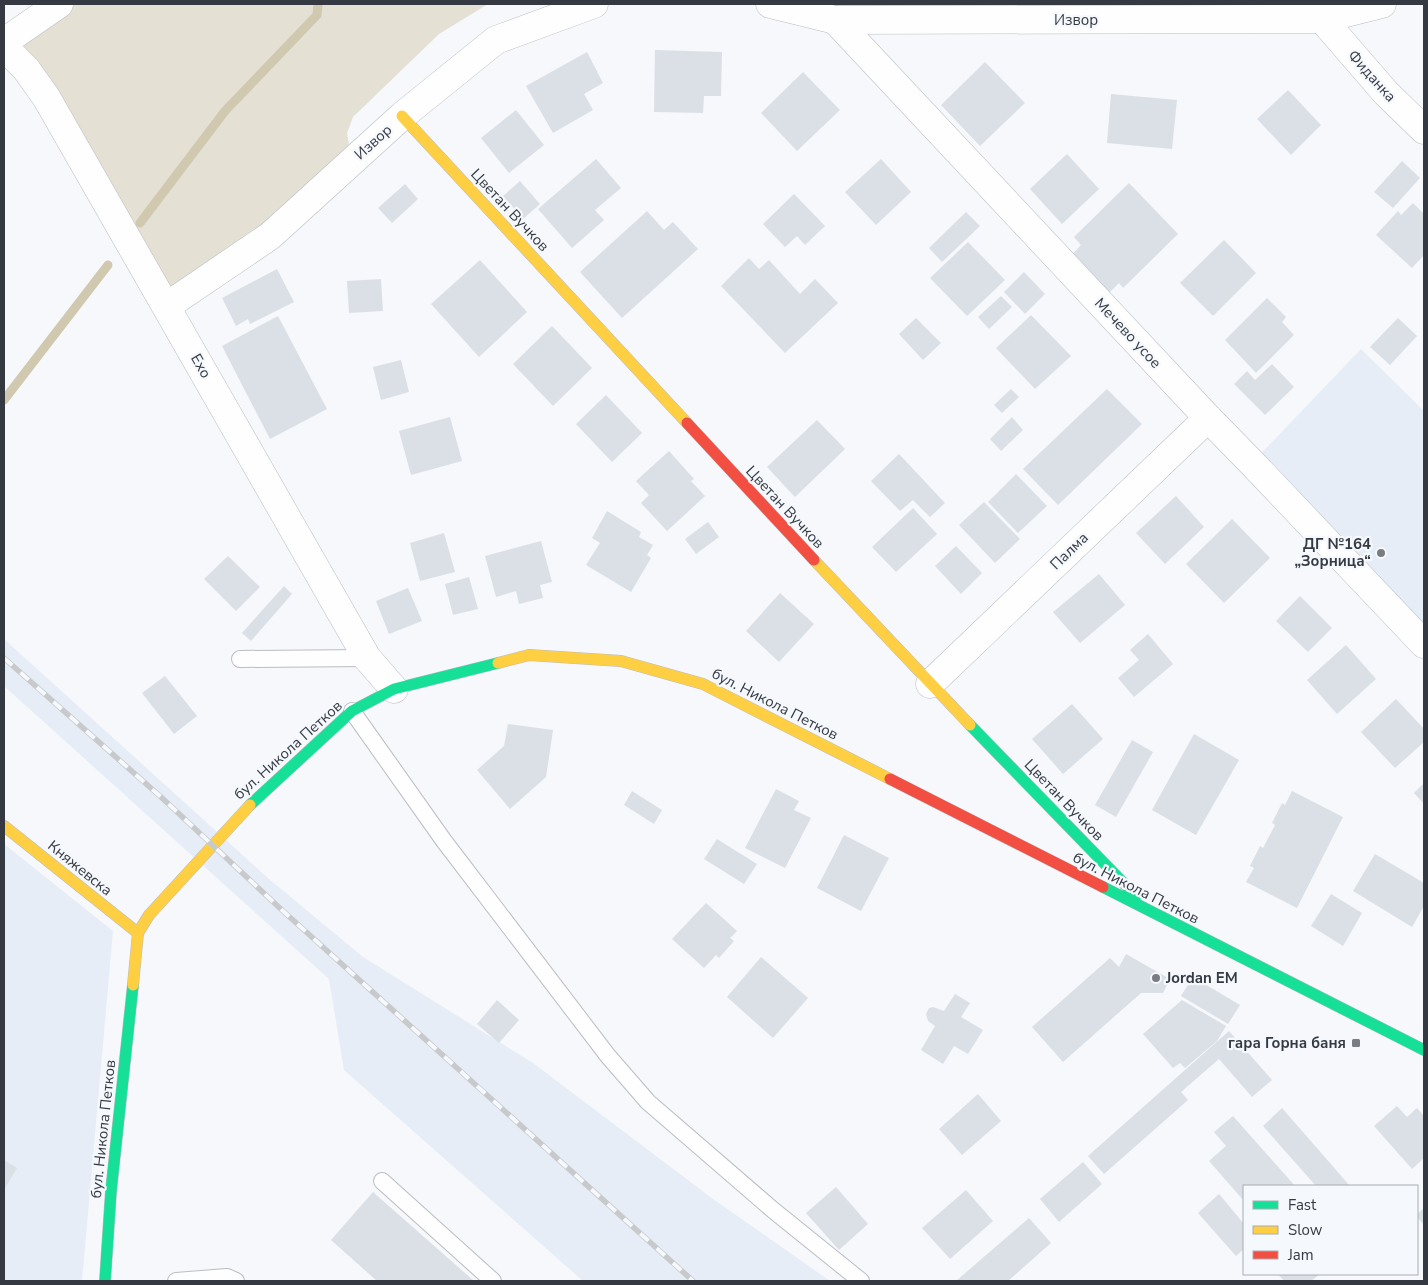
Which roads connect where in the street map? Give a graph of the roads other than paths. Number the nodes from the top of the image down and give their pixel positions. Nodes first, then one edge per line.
1 (59, 4) edge
2 (594, 4) edge
3 (770, 4) edge
4 (1382, 4) edge
5 (1322, 19) junction
6 (835, 20) junction
7 (4, 42) edge
8 (4, 47) edge
9 (402, 116) junction
10 (1424, 130) edge
11 (167, 306) junction
12 (1208, 418) junction
13 (1424, 644) edge
14 (367, 658) junction
15 (240, 659) dead end
16 (930, 684) junction
17 (394, 689) junction
18 (352, 711) junction
19 (4, 826) edge
20 (1152, 913) junction
21 (138, 933) junction
22 (1424, 1050) edge
23 (382, 1181) dead end
24 (105, 1281) edge
25 (176, 1281) edge
26 (236, 1281) edge
27 (493, 1281) edge
28 (861, 1281) edge

1 - 7 street
2 - 9 street, Извор
3 - 6 street, Извор
4 - 5 street, Извор
5 - 6 street, Извор
5 - 10 street, Фиданка
6 - 12 street, Мечево усое
8 - 11 street, Ехо
9 - 11 street, Извор
9 - 16 street, Цветан Вучков
11 - 14 street, Ехо
12 - 13 street, Мечево усое
12 - 16 street, Палма
14 - 15 lane
14 - 17 street, Ехо
16 - 20 street, Цветан Вучков
17 - 18 street, бул. Никола Петков
17 - 20 street, бул. Никола Петков
18 - 21 street, бул. Никола Петков
18 - 28 lane
19 - 21 street, Княжевска
20 - 22 street, бул. Никола Петков
21 - 24 street, бул. Никола Петков
23 - 27 lane
25 - 26 lane

